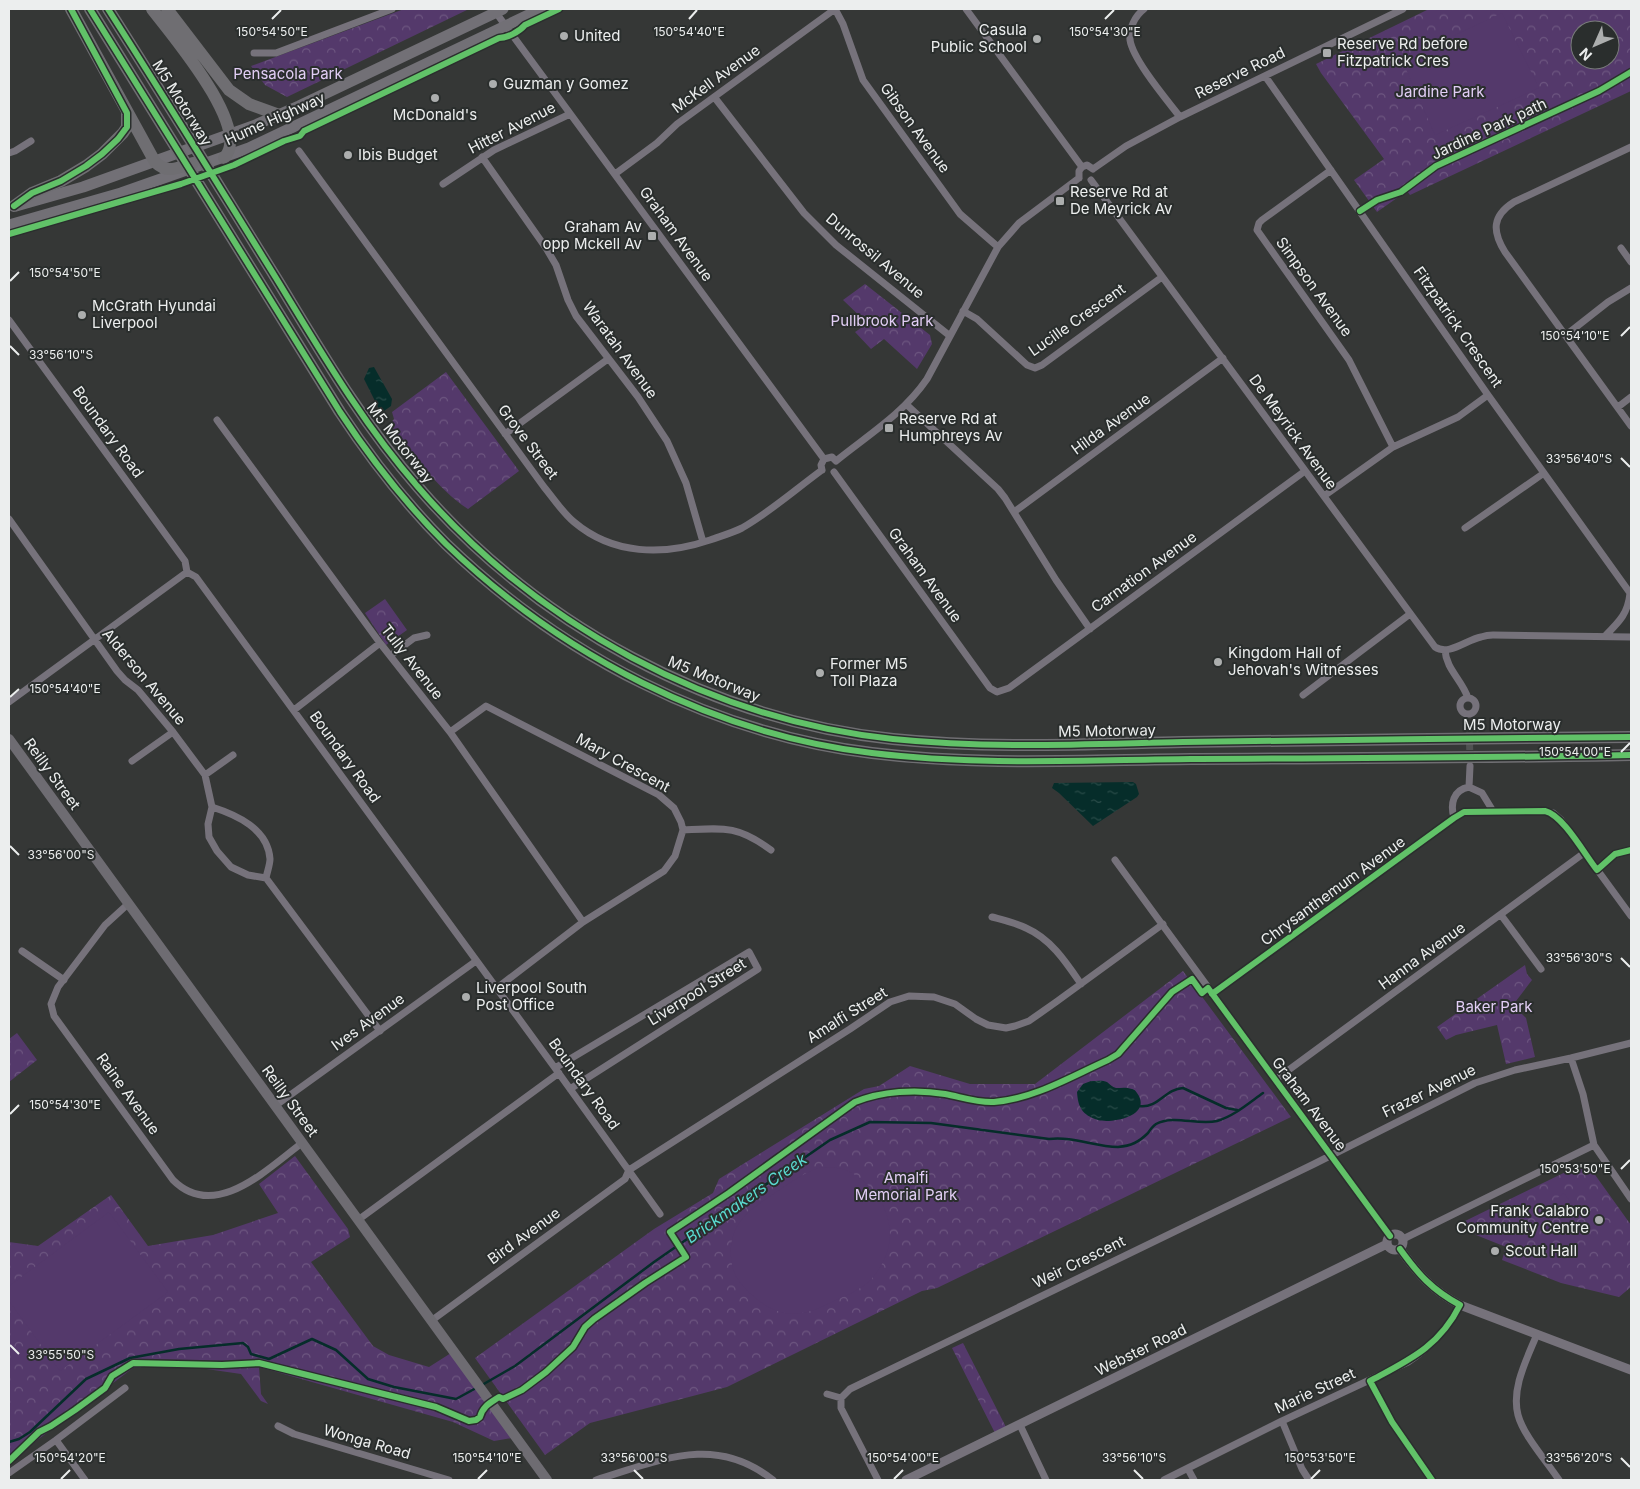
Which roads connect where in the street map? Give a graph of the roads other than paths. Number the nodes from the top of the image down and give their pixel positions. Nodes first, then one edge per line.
1 (71, 9) edge
2 (90, 9) edge
3 (108, 9) edge
4 (152, 9) edge
5 (166, 9) edge
6 (392, 9) edge
7 (541, 9) edge
8 (835, 9) edge
9 (966, 9) edge
10 (1144, 9) edge
11 (1402, 9) edge
12 (497, 10) edge
13 (506, 26) junction
14 (254, 53) dead end
15 (1265, 76) junction
16 (715, 98) junction
17 (127, 113) junction
18 (570, 114) junction
19 (279, 115) junction
20 (1180, 117) junction
21 (230, 134) junction
22 (31, 141) dead end
23 (1631, 146) edge
24 (299, 151) dead end
25 (9, 152) edge
26 (482, 157) junction
27 (224, 158) junction
28 (154, 162) junction
29 (203, 166) joint
30 (173, 167) junction
31 (1082, 167) junction
32 (1093, 169) junction
33 (1331, 170) junction
34 (615, 174) junction
35 (1079, 178) junction
36 (1091, 180) junction
37 (443, 184) dead end
38 (12, 207) edge
39 (9, 225) edge
40 (998, 247) junction
41 (1621, 248) dead end
42 (1631, 262) edge
43 (1162, 277) junction
44 (1631, 288) edge
45 (963, 311) junction
46 (9, 320) edge
47 (1566, 334) junction
48 (950, 336) junction
49 (1223, 358) junction
50 (608, 359) junction
51 (1488, 395) junction
52 (1631, 397) edge
53 (907, 405) junction
54 (1618, 407) junction
55 (217, 420) dead end
56 (1631, 426) edge
57 (505, 434) junction
58 (1393, 447) junction
59 (824, 459) junction
60 (836, 461) junction
61 (822, 470) junction
62 (1305, 471) junction
63 (834, 472) junction
64 (1544, 473) junction
65 (1324, 496) junction
66 (1014, 512) junction
67 (9, 519) edge
68 (1465, 528) dead end
69 (703, 542) junction
70 (187, 572) junction
71 (1631, 593) edge
72 (1410, 614) junction
73 (1090, 629) junction
74 (427, 635) dead end
75 (1606, 635) junction
76 (1631, 637) edge
77 (94, 640) junction
78 (380, 643) junction
79 (1445, 650) junction
80 (390, 656) junction
81 (997, 692) joint
82 (1303, 695) dead end
83 (1468, 698) junction
84 (9, 702) edge
85 (294, 710) junction
86 (173, 732) junction
87 (450, 732) junction
88 (1631, 737) edge
89 (9, 740) edge
90 (233, 755) dead end
91 (1631, 755) edge
92 (132, 761) dead end
93 (1470, 766) tunnel mouth
94 (205, 775) junction
95 (1469, 787) junction
96 (212, 807) junction
97 (1493, 811) junction
98 (1454, 818) junction
99 (683, 830) junction
100 (771, 850) dead end
101 (1631, 850) edge
102 (1584, 854) junction
103 (1115, 860) dead end
104 (1597, 870) junction
105 (266, 878) junction
106 (128, 904) junction
107 (1500, 915) junction
108 (1631, 916) edge
109 (992, 917) dead end
110 (583, 922) junction
111 (1163, 924) junction
112 (22, 951) dead end
113 (476, 961) junction
114 (1541, 969) dead end
115 (64, 980) junction
116 (1081, 984) junction
117 (497, 988) junction
118 (1212, 994) junction
119 (380, 1031) junction
120 (1631, 1044) edge
121 (1571, 1058) junction
122 (557, 1071) junction
123 (1275, 1080) junction
124 (570, 1089) junction
125 (275, 1106) junction
126 (302, 1143) junction
127 (1594, 1145) junction
128 (1331, 1155) junction
129 (629, 1170) junction
130 (1631, 1199) edge
131 (660, 1214) dead end
132 (358, 1220) junction
133 (1403, 1239) junction
134 (1389, 1240) junction
135 (1400, 1249) junction
136 (1460, 1305) junction
137 (431, 1321) junction
138 (1537, 1334) junction
139 (1631, 1370) edge
140 (1370, 1381) junction
141 (125, 1388) dead end
142 (827, 1394) dead end
143 (841, 1398) junction
144 (1282, 1421) junction
145 (1020, 1425) junction
146 (278, 1426) dead end
147 (56, 1440) junction
148 (1188, 1469) junction
149 (9, 1474) edge
150 (85, 1480) edge
151 (449, 1480) edge
152 (547, 1480) edge
153 (596, 1480) edge
154 (773, 1480) edge
155 (878, 1480) edge
156 (906, 1480) edge
157 (1046, 1480) edge
158 (1164, 1480) edge
159 (1194, 1480) edge
160 (1309, 1480) edge
161 (1432, 1480) edge
162 (1559, 1480) edge

1 - 17 highway
2 - 91 highway, M5 Motorway
3 - 88 highway, M5 Motorway
4 - 21 highway
5 - 19 highway
6 - 14 street
7 - 13 highway, Hume Highway
8 - 16 street, McKell Avenue
8 - 40 street, Gibson Avenue
9 - 31 street
10 - 20 street
11 - 15 street, Reserve Road
12 - 13 street, Graham Avenue
12 - 19 highway, Hume Highway
13 - 18 street, Graham Avenue
13 - 27 highway, Hume Highway
15 - 20 street, Reserve Road
15 - 33 street, Fitzpatrick Crescent
16 - 34 street, McKell Avenue
16 - 48 street, Dunrossil Avenue
17 - 28 highway
17 - 38 highway
18 - 26 street, Hitter Avenue
18 - 34 street, Graham Avenue
19 - 21 highway, Hume Highway
20 - 32 street, Reserve Road
21 - 27 highway
21 - 30 highway, Hume Highway
22 - 25 street
23 - 47 street
24 - 57 street, Grove Street
26 - 37 street, Hitter Avenue
26 - 50 street, Waratah Avenue
27 - 29 highway, Hume Highway
28 - 30 highway
28 - 38 highway
29 - 30 highway
30 - 39 highway, Hume Highway
31 - 32 street
31 - 35 street
32 - 36 street
33 - 51 street, Fitzpatrick Crescent
33 - 58 street, Simpson Avenue
34 - 59 street, Graham Avenue
35 - 36 street
35 - 40 street
36 - 43 street, De Meyrick Avenue
40 - 45 street
41 - 42 street
43 - 45 street, Lucille Crescent
43 - 49 street, De Meyrick Avenue
44 - 47 street
45 - 48 street
46 - 70 street, Boundary Road
47 - 54 street
48 - 53 street
49 - 62 street, De Meyrick Avenue
49 - 66 street, Hilda Avenue
50 - 57 street
50 - 69 street, Waratah Avenue
51 - 58 street
51 - 64 street, Fitzpatrick Crescent
52 - 54 street
53 - 60 street
53 - 66 street
54 - 56 street
55 - 78 street, Tully Avenue
57 - 69 street, Grove Street
58 - 65 street
59 - 60 street
59 - 61 street
60 - 63 street
61 - 63 street
61 - 69 street, Grove Street
62 - 65 street, De Meyrick Avenue
62 - 73 street, Carnation Avenue
63 - 81 street, Graham Avenue
64 - 68 street
64 - 71 street, Fitzpatrick Crescent
65 - 72 street, De Meyrick Avenue
66 - 73 street
67 - 77 street, Alderson Avenue
70 - 77 street
70 - 85 street, Boundary Road
71 - 75 street, Fitzpatrick Crescent
72 - 79 street, De Meyrick Avenue
72 - 82 street
73 - 81 street, Carnation Avenue
74 - 80 street
75 - 76 street
75 - 79 street
77 - 84 street
77 - 86 street, Alderson Avenue
78 - 80 street, Tully Avenue
78 - 85 street
79 - 83 street
80 - 87 street, Tully Avenue
83 - 83 street
85 - 113 street, Boundary Road
86 - 92 street
86 - 94 street, Alderson Avenue
87 - 99 street, Mary Crescent
87 - 110 street, Tully Avenue
89 - 106 main road, Reilly Street
90 - 94 street
93 - 95 street
94 - 96 street, Alderson Avenue
95 - 97 street
95 - 98 street
96 - 105 street
96 - 105 street, Alderson Avenue
97 - 98 street, Chrysanthemum Avenue
97 - 102 street
98 - 118 street, Chrysanthemum Avenue
99 - 100 street
99 - 110 street
101 - 104 street
102 - 104 street
102 - 107 street, Hanna Avenue
103 - 111 street, Graham Avenue
104 - 108 street
105 - 119 street
106 - 115 street, Raine Avenue
106 - 125 main road, Reilly Street
107 - 114 street
107 - 123 street, Hanna Avenue
109 - 116 street
110 - 117 street
111 - 116 street, Amalfi Street
111 - 118 street, Graham Avenue
112 - 115 street
113 - 117 street, Boundary Road
113 - 119 street, Ives Avenue
115 - 126 street, Raine Avenue
116 - 129 street, Amalfi Street
117 - 122 street, Boundary Road
118 - 123 street, Graham Avenue
119 - 125 street, Ives Avenue
120 - 121 street, Frazer Avenue
121 - 127 street
121 - 128 street, Frazer Avenue
122 - 124 street, Boundary Road
122 - 124 street, Liverpool Street
122 - 132 street, Liverpool Street
123 - 128 street, Graham Avenue
124 - 129 street, Boundary Road
125 - 126 main road, Reilly Street
126 - 132 main road, Reilly Street
127 - 130 street
127 - 133 street
128 - 134 street, Graham Avenue
128 - 143 street, Weir Crescent
129 - 131 street, Boundary Road
129 - 137 street, Bird Avenue
132 - 137 main road, Reilly Street
133 - 134 street
133 - 135 street
134 - 135 street
134 - 145 street, Webster Road
135 - 136 street
136 - 138 street
136 - 140 street, Marie Street
137 - 152 main road, Reilly Street
138 - 139 street
138 - 162 street
140 - 144 street, Marie Street
140 - 161 street
141 - 147 street
142 - 143 street
143 - 155 street
144 - 148 street, Marie Street
144 - 160 street
145 - 156 street, Webster Road
145 - 157 street
146 - 151 street, Wonga Road
147 - 149 street
147 - 150 street
148 - 158 street, Marie Street
148 - 159 street
153 - 154 street

